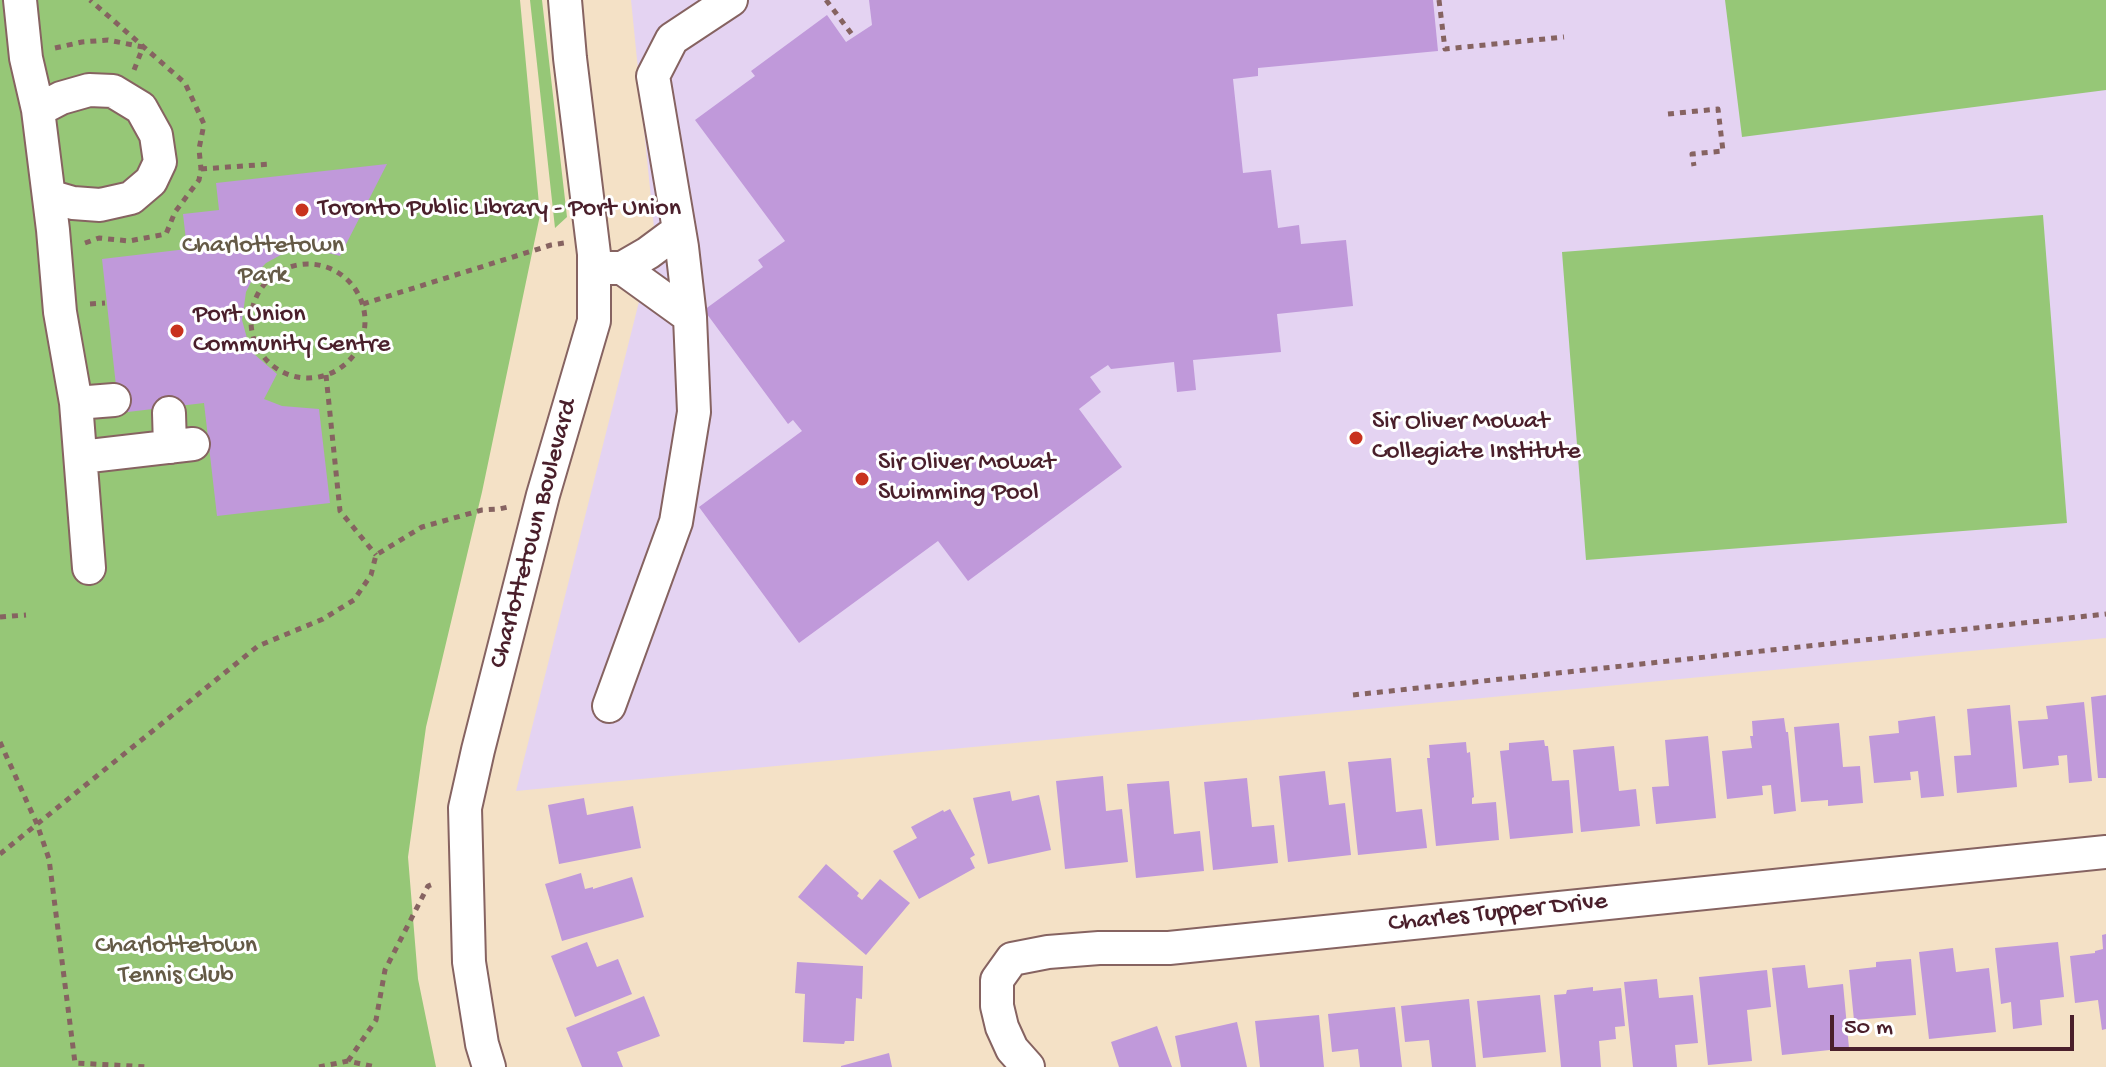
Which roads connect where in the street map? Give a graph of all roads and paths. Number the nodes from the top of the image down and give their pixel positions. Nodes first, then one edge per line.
1 (20, 0) edge
2 (565, 0) edge
3 (731, 0) edge
4 (826, 0) edge
5 (1439, 0) edge
6 (854, 37) dead end
7 (1564, 37) dead end
8 (143, 47) dead end
9 (45, 50) dead end
10 (38, 110) junction
11 (1668, 114) dead end
12 (271, 164) dead end
13 (1694, 166) dead end
14 (201, 169) dead end
15 (49, 196) junction
16 (679, 230) junction
17 (603, 258) junction
18 (363, 304) junction
19 (690, 317) junction
20 (326, 375) junction
21 (114, 400) dead end
22 (76, 403) junction
23 (169, 413) dead end
24 (81, 457) junction
25 (543, 495) junction
26 (376, 555) junction
27 (89, 568) dead end
28 (2106, 614) edge
29 (26, 615) dead end
30 (0, 617) edge
31 (1353, 695) dead end
32 (609, 706) dead end
33 (0, 742) edge
34 (37, 824) junction
35 (2106, 852) edge
36 (0, 854) edge
37 (428, 886) dead end
38 (348, 1061) junction
39 (150, 1067) edge
40 (319, 1067) edge
41 (375, 1067) edge
42 (489, 1067) edge
43 (1028, 1067) edge

1 - 10 street
2 - 17 street, Charlottetown Boulevard
3 - 16 street
4 - 6 path
5 - 7 path
8 - 9 path
10 - 15 street
10 - 15 street
11 - 13 path
12 - 14 path
15 - 22 street
16 - 17 street
16 - 19 street
17 - 18 path
17 - 19 street
17 - 25 street, Charlottetown Boulevard
18 - 20 path
18 - 20 path
19 - 32 street
20 - 26 path
21 - 22 street
22 - 24 street
23 - 24 street
24 - 27 street
25 - 26 path
25 - 42 street, Charlottetown Boulevard
26 - 34 path
28 - 31 path
29 - 30 path
33 - 34 path
34 - 36 path
34 - 39 path
35 - 43 street, Charles Tupper Drive
37 - 38 path
38 - 40 path
38 - 41 path

